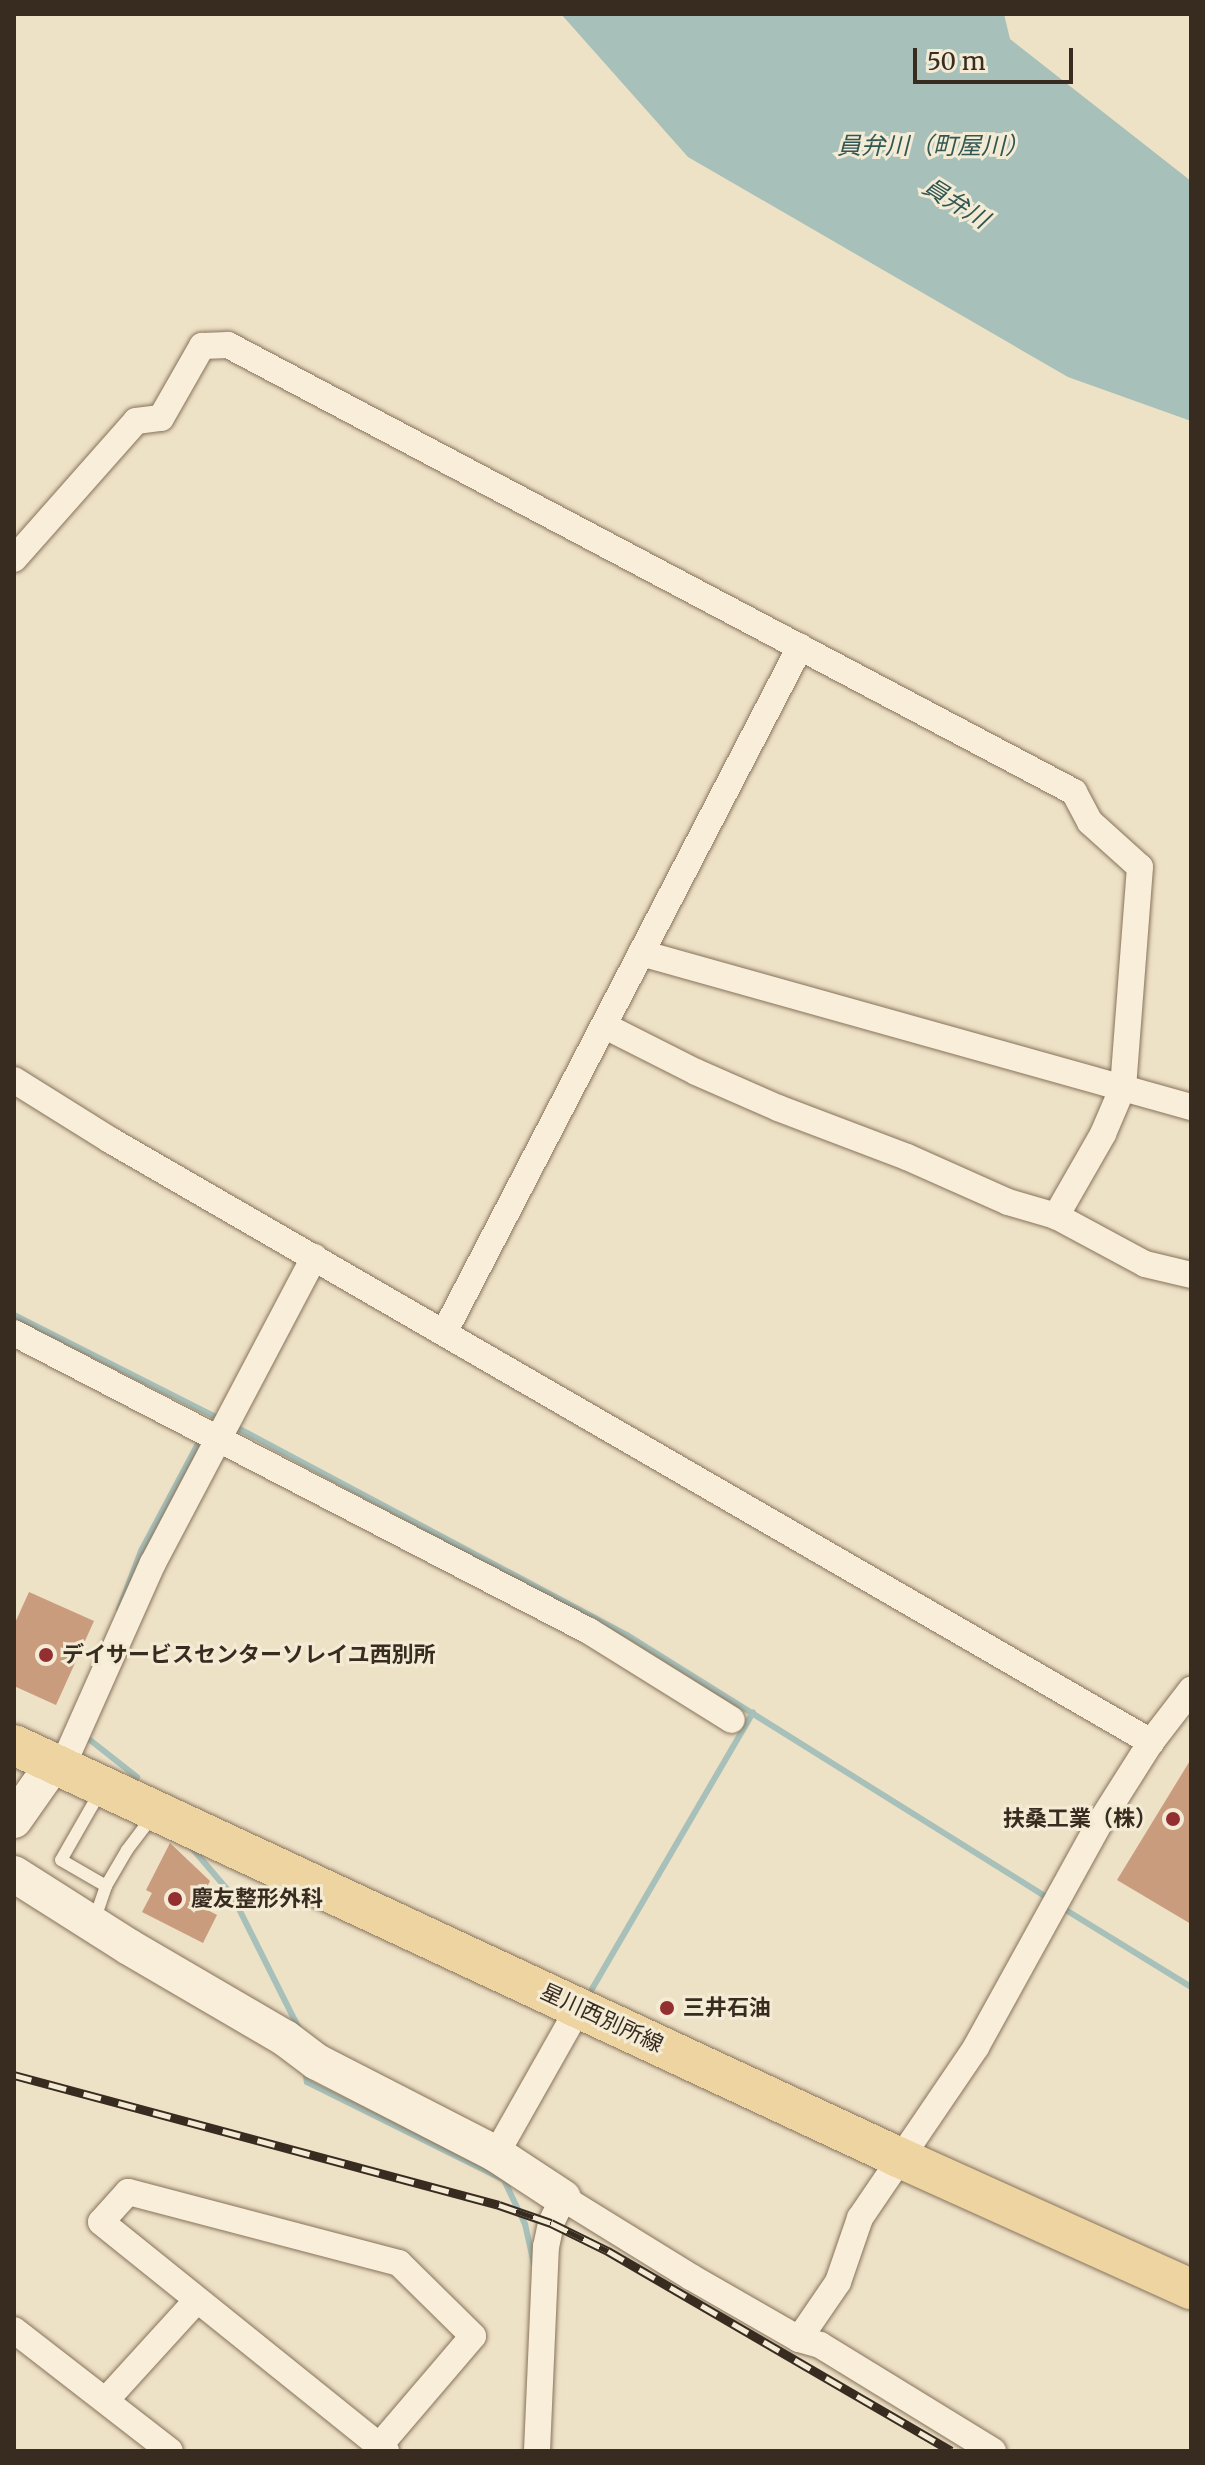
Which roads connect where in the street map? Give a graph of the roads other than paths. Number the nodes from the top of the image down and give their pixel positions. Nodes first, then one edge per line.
1 (14, 559) edge
2 (800, 647) junction
3 (641, 953) junction
4 (605, 1026) junction
5 (14, 1080) edge
6 (1123, 1087) junction
7 (1191, 1107) edge
8 (1056, 1216) junction
9 (314, 1257) junction
10 (1191, 1275) edge
11 (445, 1331) junction
12 (14, 1333) edge
13 (220, 1438) junction
14 (1191, 1690) edge
15 (732, 1720) dead end
16 (1151, 1742) junction
17 (14, 1745) edge
18 (58, 1765) junction
19 (104, 1786) junction
20 (157, 1811) junction
21 (14, 1820) edge
22 (14, 1874) edge
23 (106, 1886) junction
24 (93, 1924) junction
25 (579, 2007) junction
26 (496, 2154) junction
27 (898, 2157) junction
28 (563, 2198) junction
29 (1191, 2289) edge
30 (196, 2301) junction
31 (14, 2330) edge
32 (799, 2339) junction
33 (106, 2400) junction
34 (383, 2448) edge
35 (170, 2451) edge
36 (537, 2451) edge
37 (993, 2451) edge

1 - 2 street
2 - 3 street
2 - 6 street
3 - 4 street
3 - 6 street
4 - 8 street
4 - 11 street
5 - 9 street
6 - 7 street
6 - 8 street
8 - 10 street
9 - 11 street
9 - 13 street
11 - 16 street
12 - 13 street
13 - 15 street
13 - 18 street
14 - 16 street
16 - 27 street
17 - 18 main road, 星川西別所線
18 - 19 main road, 星川西別所線
18 - 21 street
19 - 20 main road, 星川西別所線
19 - 23 lane
20 - 23 lane
20 - 25 main road, 星川西別所線
22 - 24 street
23 - 24 lane
24 - 26 street
25 - 26 street
25 - 27 main road, 星川西別所線
26 - 28 street
27 - 29 main road, 星川西別所線
27 - 32 street
28 - 32 street
28 - 36 street
30 - 33 street
30 - 34 street
30 - 34 street
31 - 33 street
32 - 37 street
33 - 35 street

